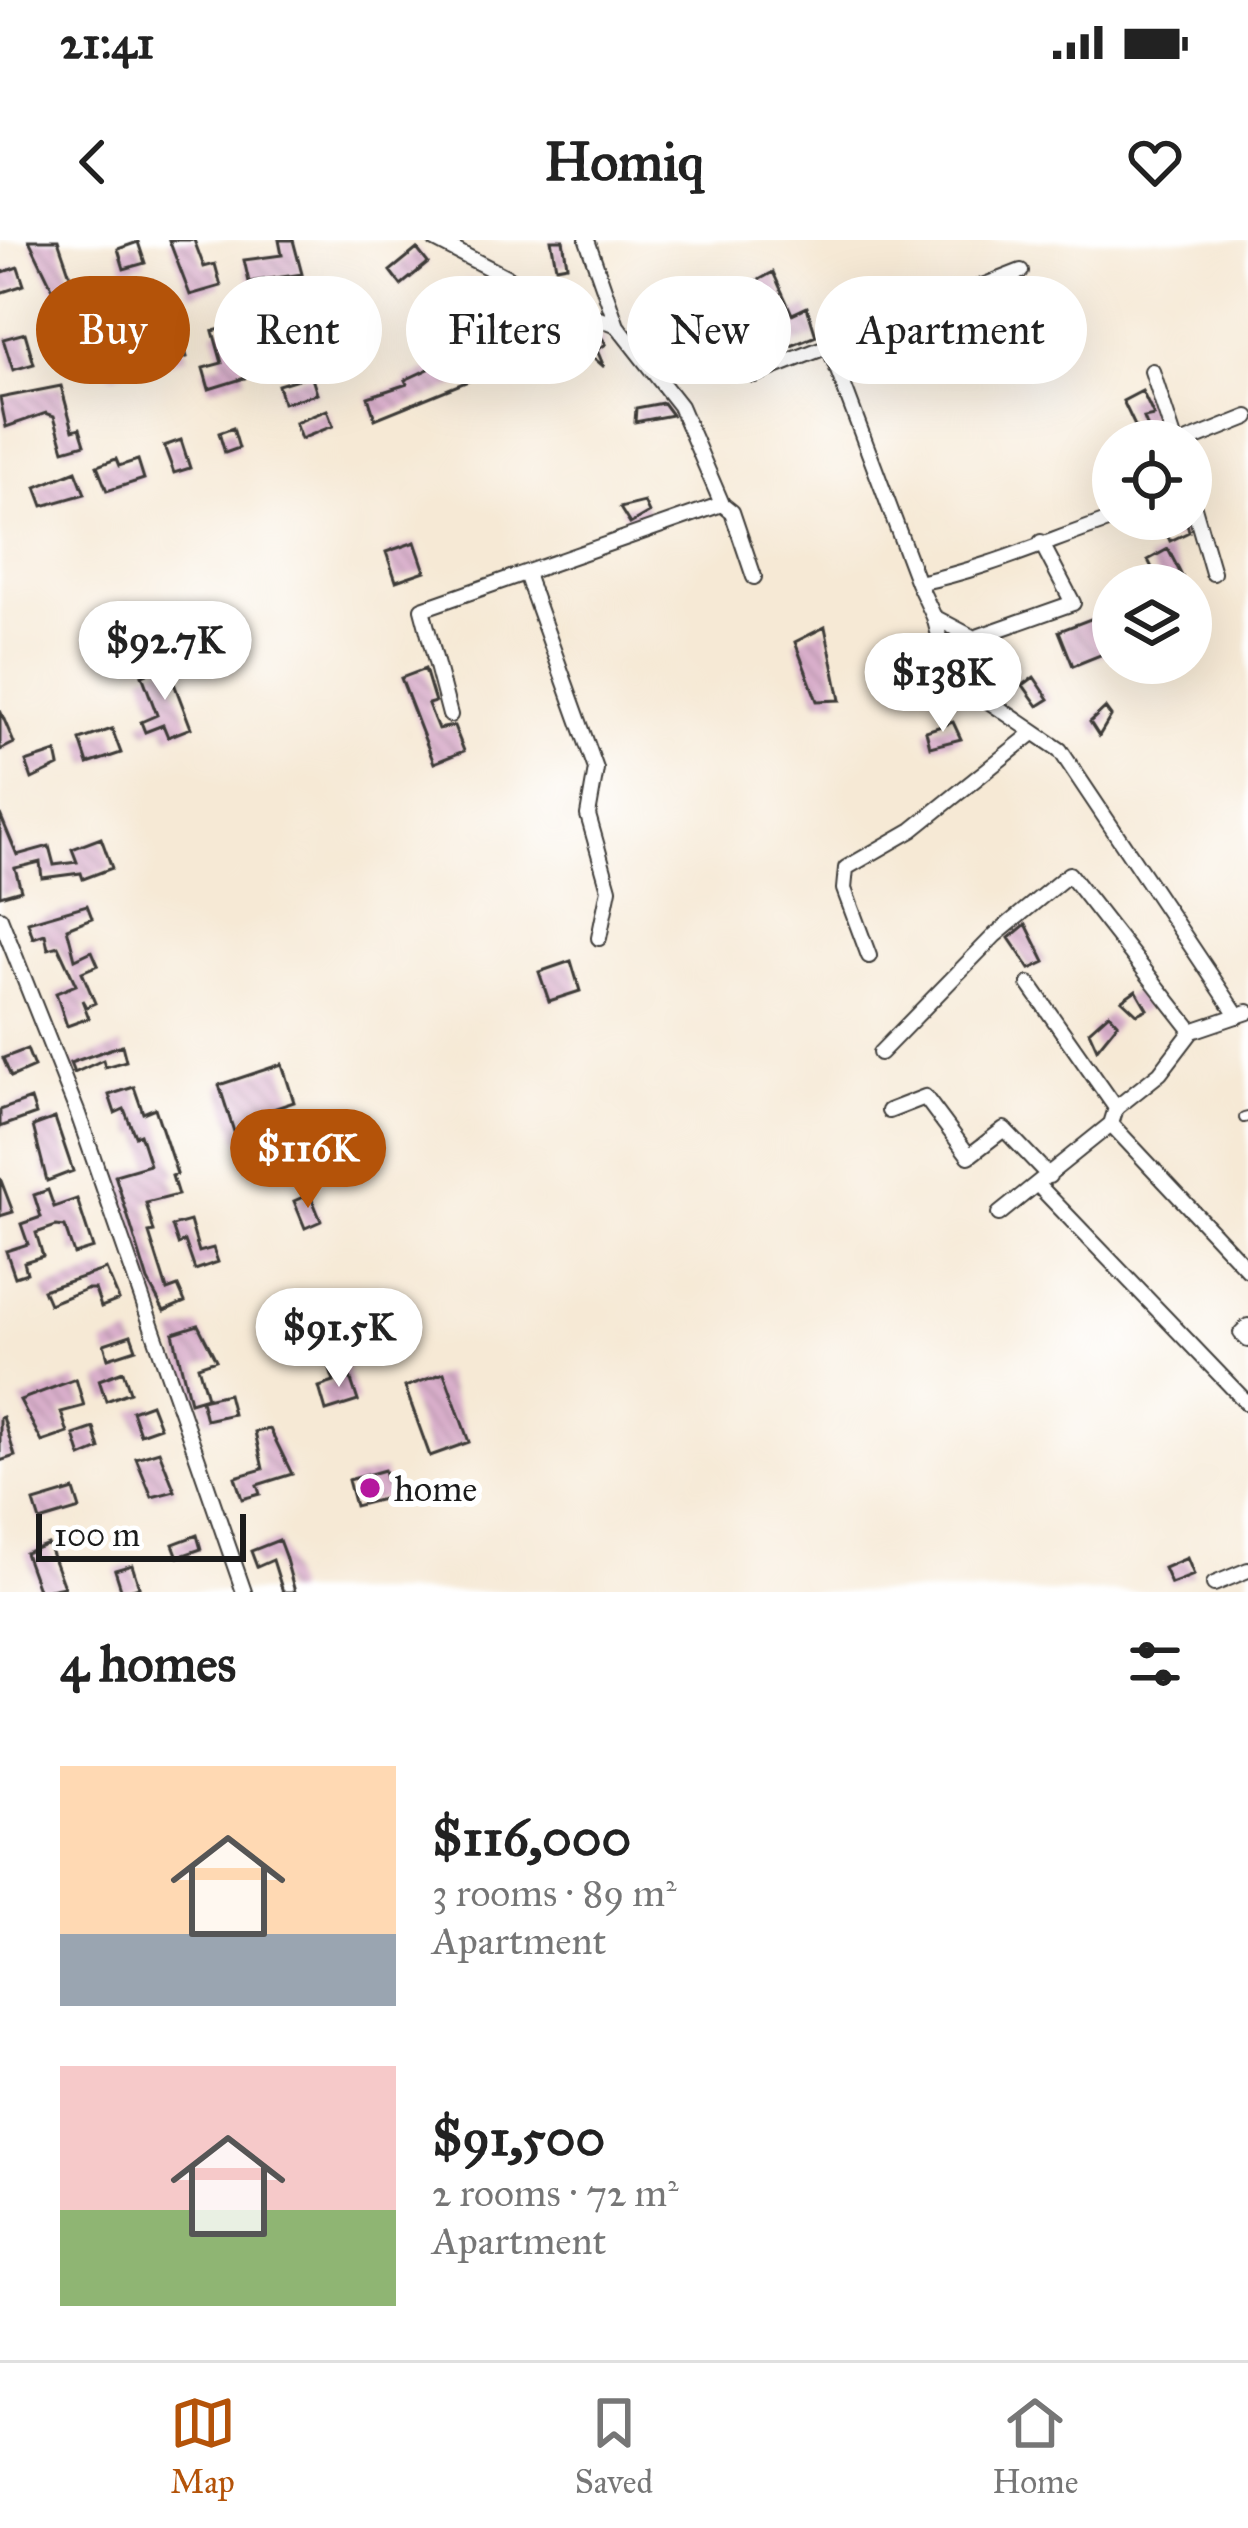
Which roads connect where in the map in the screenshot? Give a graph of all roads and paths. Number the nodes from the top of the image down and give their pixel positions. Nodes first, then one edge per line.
1 (435, 240) edge
2 (587, 240) edge
3 (1021, 271) dead end
4 (1008, 276) edge
5 (617, 326) junction
6 (1152, 371) dead end
7 (843, 384) edge
8 (1248, 417) edge
9 (1167, 420) edge
10 (1212, 431) edge
11 (722, 504) junction
12 (1092, 525) edge
13 (1203, 540) edge
14 (1041, 542) junction
15 (1213, 573) dead end
16 (526, 574) junction
17 (754, 577) dead end
18 (919, 583) junction
19 (934, 617) junction
20 (450, 715) dead end
21 (1033, 733) junction
22 (0, 918) edge
23 (599, 938) dead end
24 (868, 956) dead end
25 (1029, 984) dead end
26 (1243, 1014) edge
27 (1192, 1031) junction
28 (880, 1053) dead end
29 (889, 1111) dead end
30 (1114, 1116) junction
31 (1044, 1180) junction
32 (999, 1214) dead end
33 (1248, 1270) edge
34 (1248, 1327) edge
35 (1248, 1340) edge
36 (1248, 1404) edge
37 (1248, 1570) edge
38 (1214, 1584) dead end
39 (244, 1592) edge

1 - 5 street
2 - 5 street
3 - 4 street
5 - 11 street
6 - 9 street
7 - 18 street
8 - 10 street
11 - 16 street
11 - 17 street
12 - 14 street
13 - 15 street
14 - 18 street
14 - 19 street
16 - 20 street
16 - 23 street
18 - 19 street
19 - 21 street
21 - 24 street
21 - 26 street
22 - 39 street
25 - 30 street
26 - 27 street
27 - 28 street
27 - 30 street
29 - 31 street
30 - 31 street
30 - 33 street
31 - 32 street
31 - 36 street
34 - 35 street
37 - 38 street

